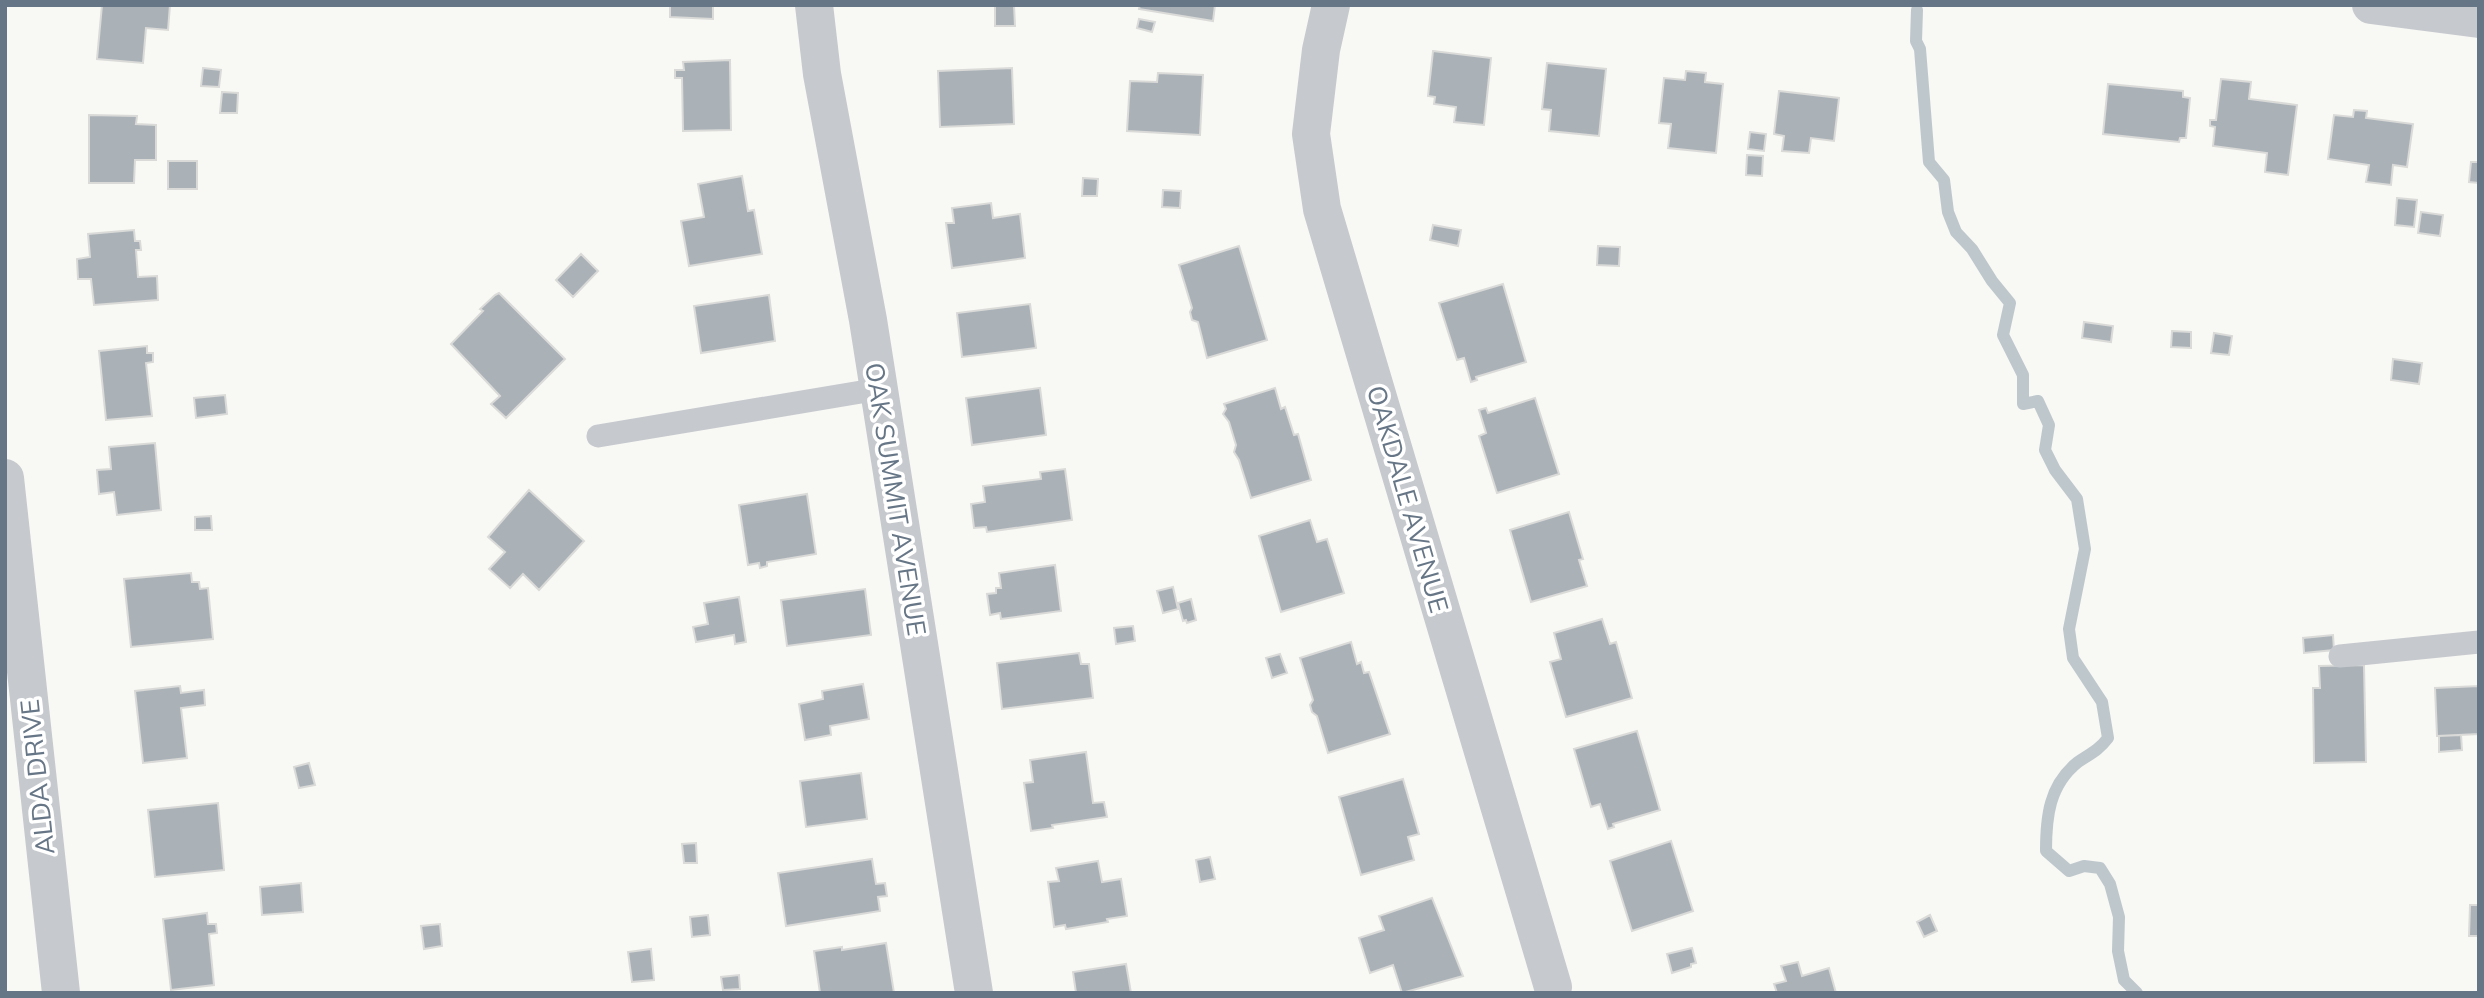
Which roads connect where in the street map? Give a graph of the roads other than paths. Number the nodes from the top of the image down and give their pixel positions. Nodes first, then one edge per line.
1 (814, 5) edge
2 (1331, 5) edge
3 (2371, 5) edge
4 (2479, 19) edge
5 (879, 389) junction
6 (598, 436) dead end
7 (5, 478) edge
8 (2479, 642) edge
9 (2340, 656) dead end
10 (1554, 990) edge
11 (61, 993) edge
12 (974, 993) edge

1 - 5 street, OAK SUMMIT AVENUE
2 - 10 street, OAKDALE AVENUE
3 - 4 street
5 - 6 lane
5 - 12 street, OAK SUMMIT AVENUE
7 - 11 street, ALDA DRIVE
8 - 9 lane

